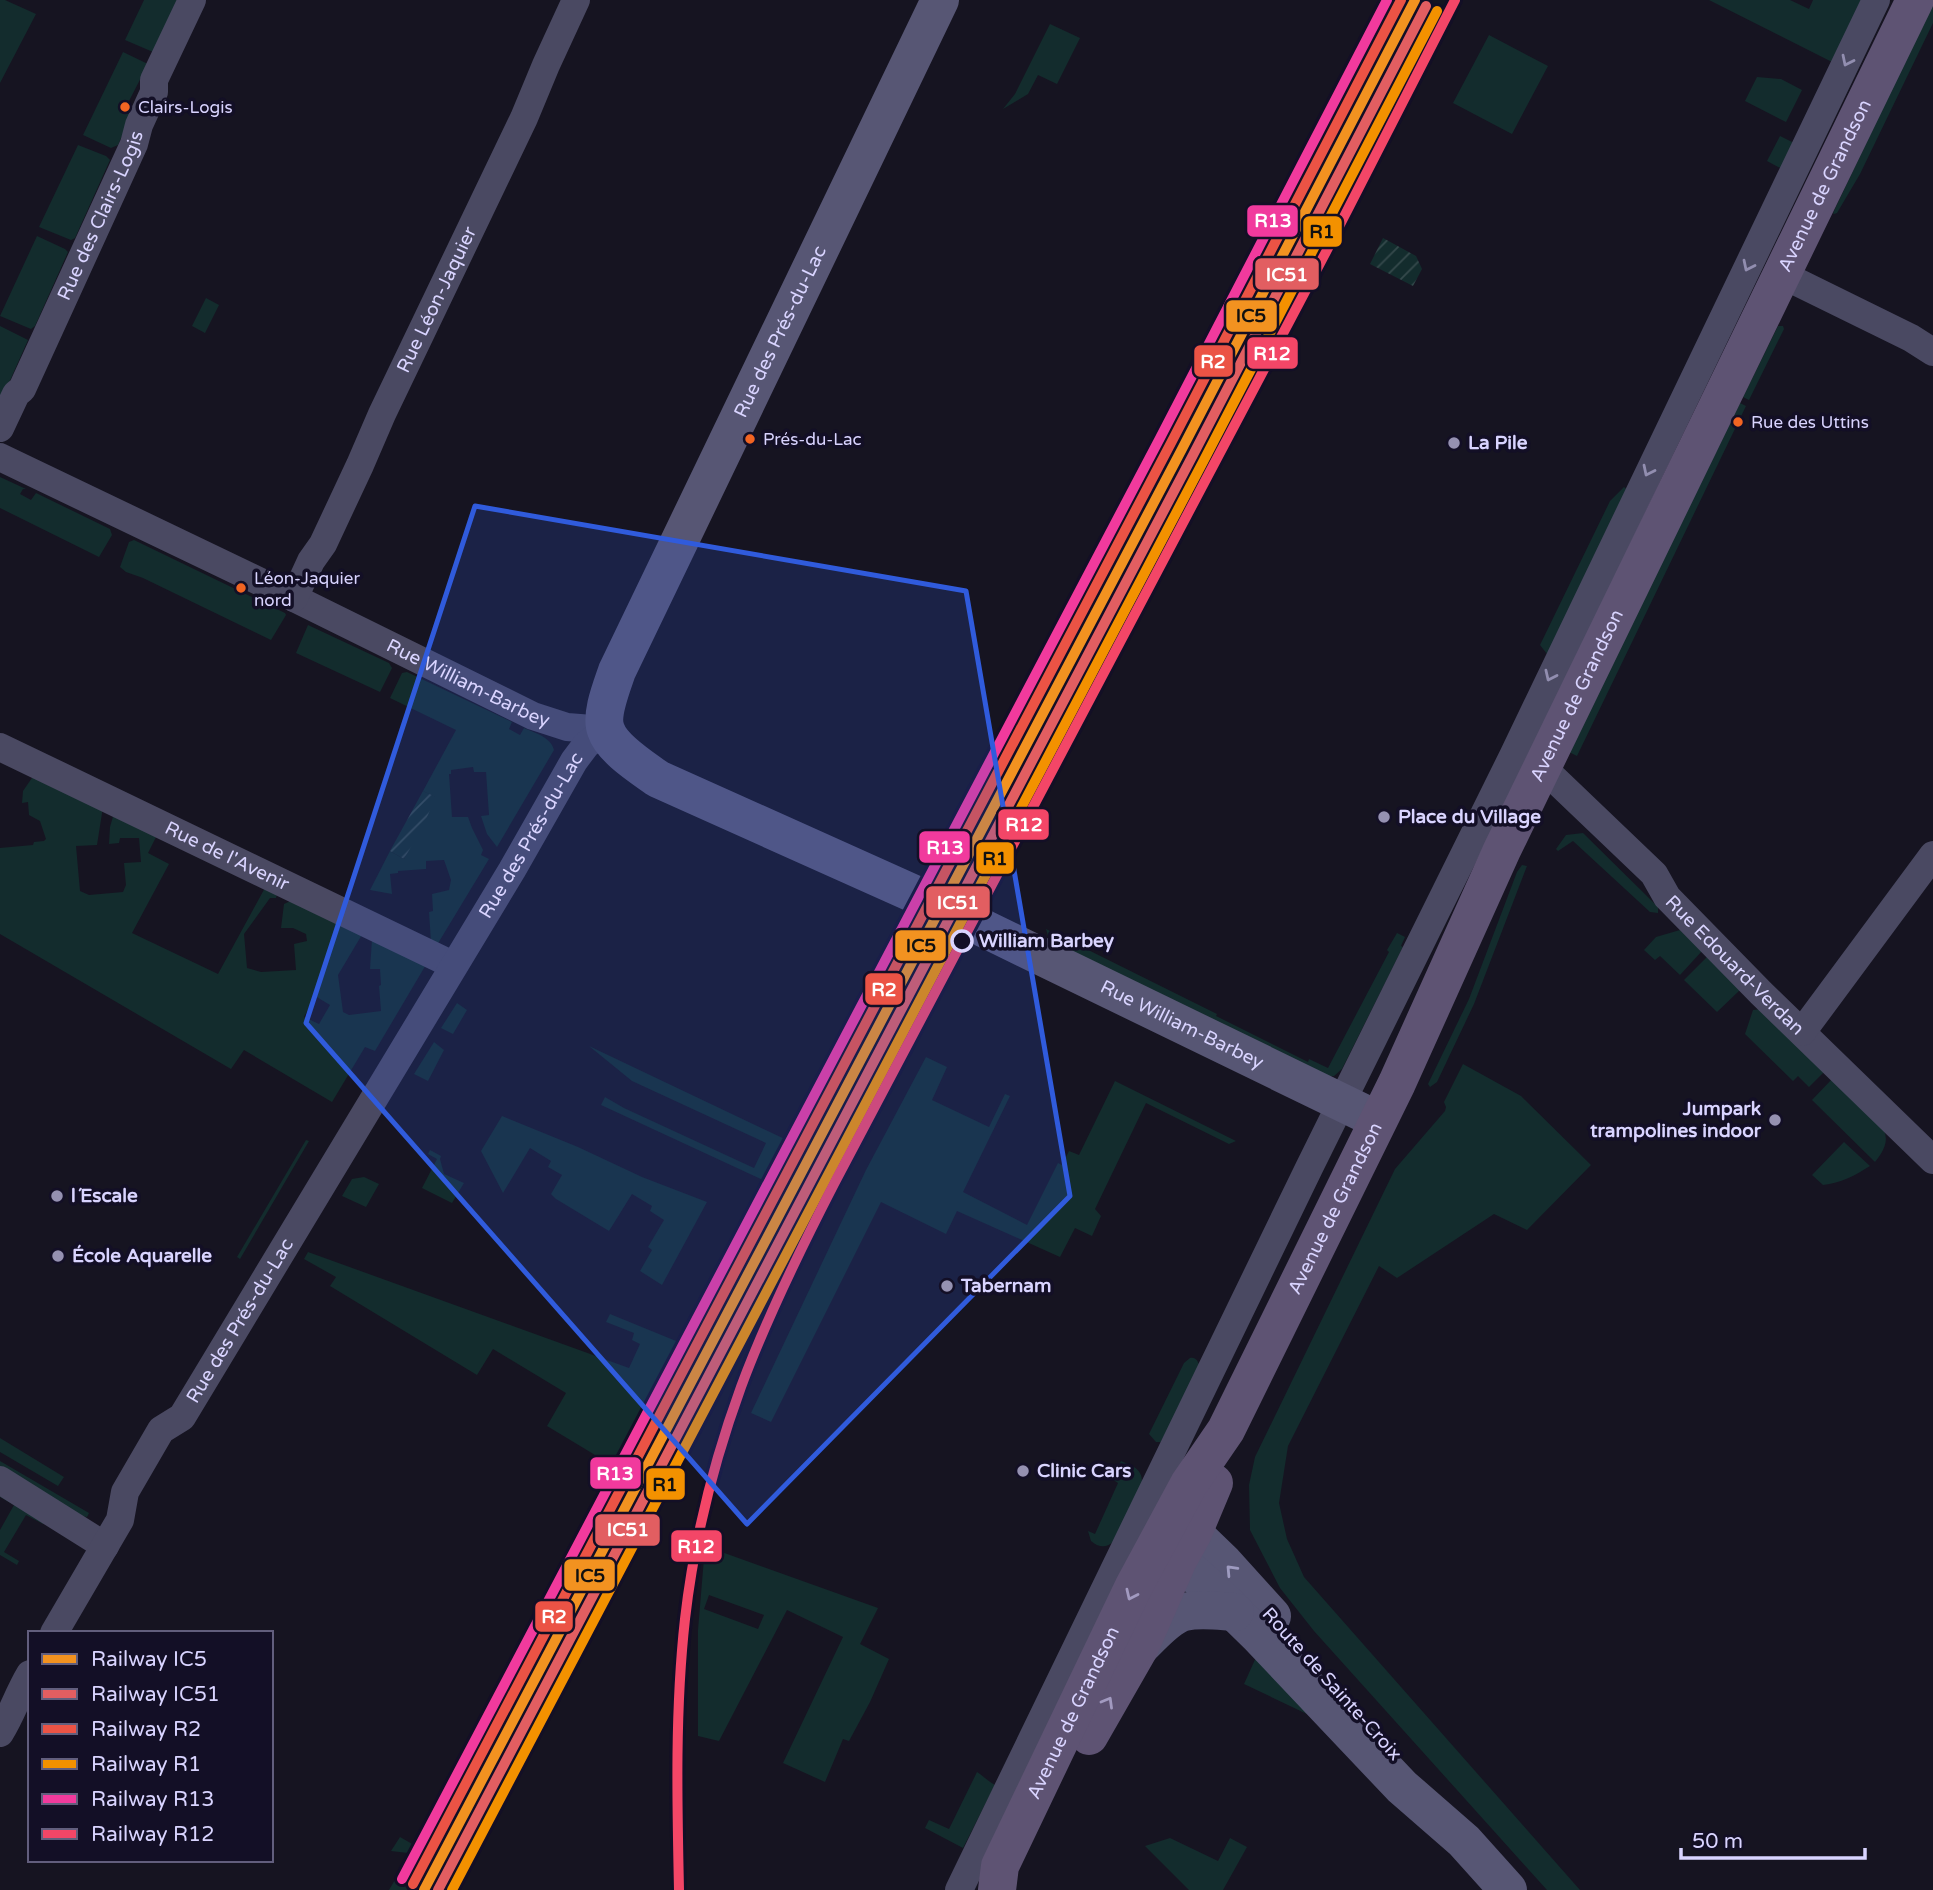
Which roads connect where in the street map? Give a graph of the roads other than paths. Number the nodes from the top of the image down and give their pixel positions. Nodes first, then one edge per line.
1 (191, 0) edge
2 (576, 0) edge
3 (940, 0) edge
4 (1876, 0) edge
5 (1915, 0) edge
6 (1781, 274) junction
7 (1933, 352) edge
8 (0, 428) edge
9 (0, 457) edge
10 (294, 598) junction
11 (605, 730) junction
12 (0, 747) edge
13 (1543, 768) junction
14 (1933, 855) edge
15 (930, 901) tunnel mouth
16 (985, 929) tunnel mouth
17 (453, 965) junction
18 (1802, 1032) junction
19 (1342, 1102) junction
20 (1378, 1119) junction
21 (1933, 1160) edge
22 (0, 1480) edge
23 (1177, 1542) junction
24 (105, 1546) junction
25 (1235, 1612) junction
26 (55, 1631) edge
27 (1140, 1647) junction
28 (28, 1677) edge
29 (0, 1733) edge
30 (1464, 1841) junction
31 (958, 1890) edge
32 (996, 1890) edge
33 (1004, 1890) edge
34 (1508, 1890) edge

1 - 8 street, Rue des Clairs-Logis
2 - 10 street, Rue Léon-Jaquier
3 - 11 street, Rue des Prés-du-Lac
4 -> 19 street
5 - 6 main road, Avenue de Grandson
6 - 7 street
6 - 13 main road, Avenue de Grandson
9 - 10 street, Rue William-Barbey
10 - 11 street, Rue William-Barbey
11 - 15 street
11 - 17 street, Rue des Prés-du-Lac
12 - 17 street, Rue de l'Avenir
13 - 18 street, Rue Edouard-Verdan
13 - 20 main road, Avenue de Grandson
14 - 18 street
16 - 19 street, Rue William-Barbey
17 - 24 street, Rue des Prés-du-Lac
18 - 21 street, Rue Edouard-Verdan
19 - 20 street, Rue William-Barbey
19 - 31 street
20 - 23 main road, Avenue de Grandson
22 - 24 street
23 - 25 street, Route de Sainte-Croix
23 - 27 main road, Avenue de Grandson
30 -> 23 street, Route de Sainte-Croix
23 -> 32 main road, Avenue de Grandson
24 - 26 street, Rue des Prés-du-Lac
25 - 27 street
25 - 30 street, Route de Sainte-Croix
33 -> 27 main road, Avenue de Grandson
28 - 29 street
30 - 34 street, Route de Sainte-Croix

